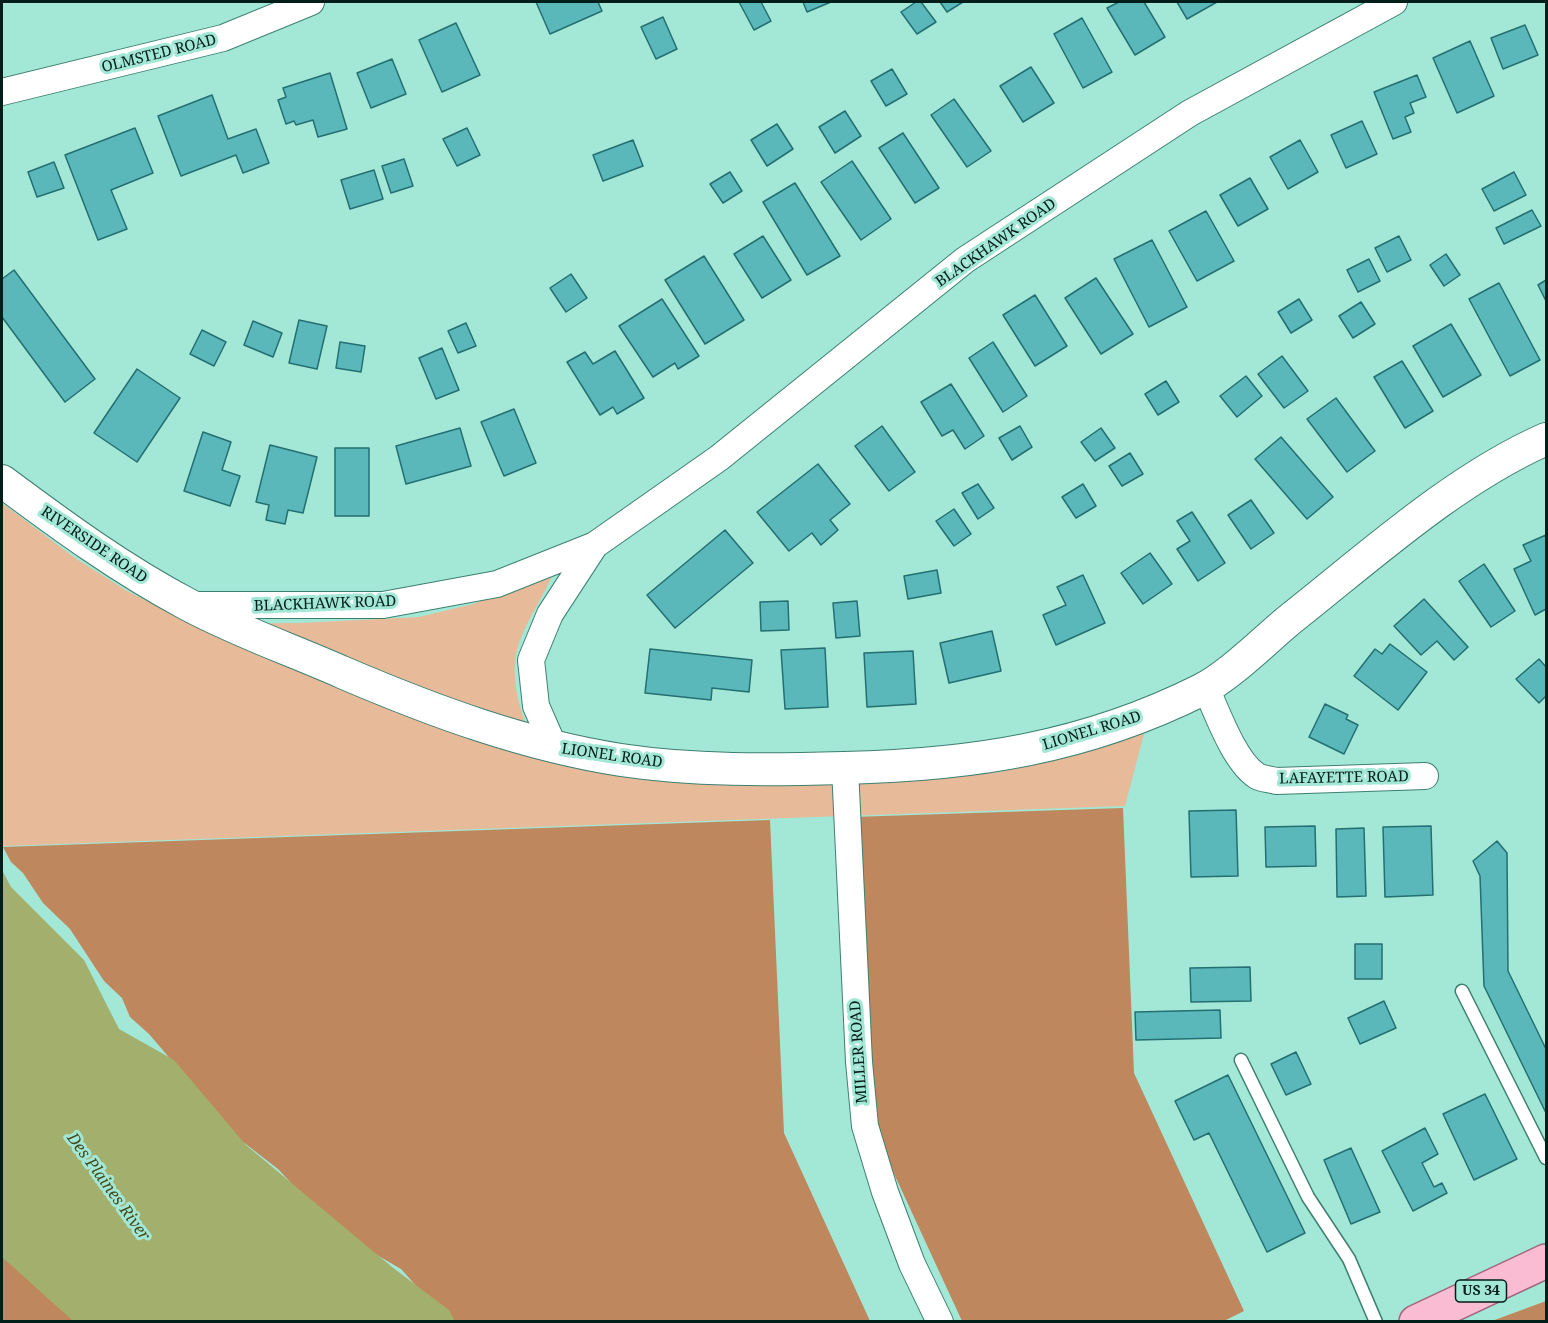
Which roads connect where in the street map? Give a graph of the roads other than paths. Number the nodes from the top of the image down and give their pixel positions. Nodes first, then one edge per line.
1 (311, 2) edge
2 (1394, 2) edge
3 (2, 92) edge
4 (1546, 439) edge
5 (2, 481) edge
6 (595, 544) junction
7 (189, 605) junction
8 (1206, 688) junction
9 (554, 747) junction
10 (845, 768) junction
11 (1425, 776) dead end
12 (1462, 991) dead end
13 (1241, 1060) dead end
14 (1546, 1158) edge
15 (1546, 1261) edge
16 (940, 1322) edge
17 (1376, 1322) edge
18 (1416, 1322) edge

1 - 3 street, OLMSTED ROAD
2 - 6 street, BLACKHAWK ROAD
4 - 8 street, LIONEL ROAD
5 - 7 street, RIVERSIDE ROAD
6 - 7 street, BLACKHAWK ROAD
6 - 9 street, BLACKHAWK ROAD
7 - 9 street, RIVERSIDE ROAD
8 - 10 street, LIONEL ROAD
8 - 11 street, LAFAYETTE ROAD
9 - 10 street, LIONEL ROAD
10 - 16 street, MILLER ROAD
12 - 14 lane
13 - 17 lane
15 - 18 main road, US 34

